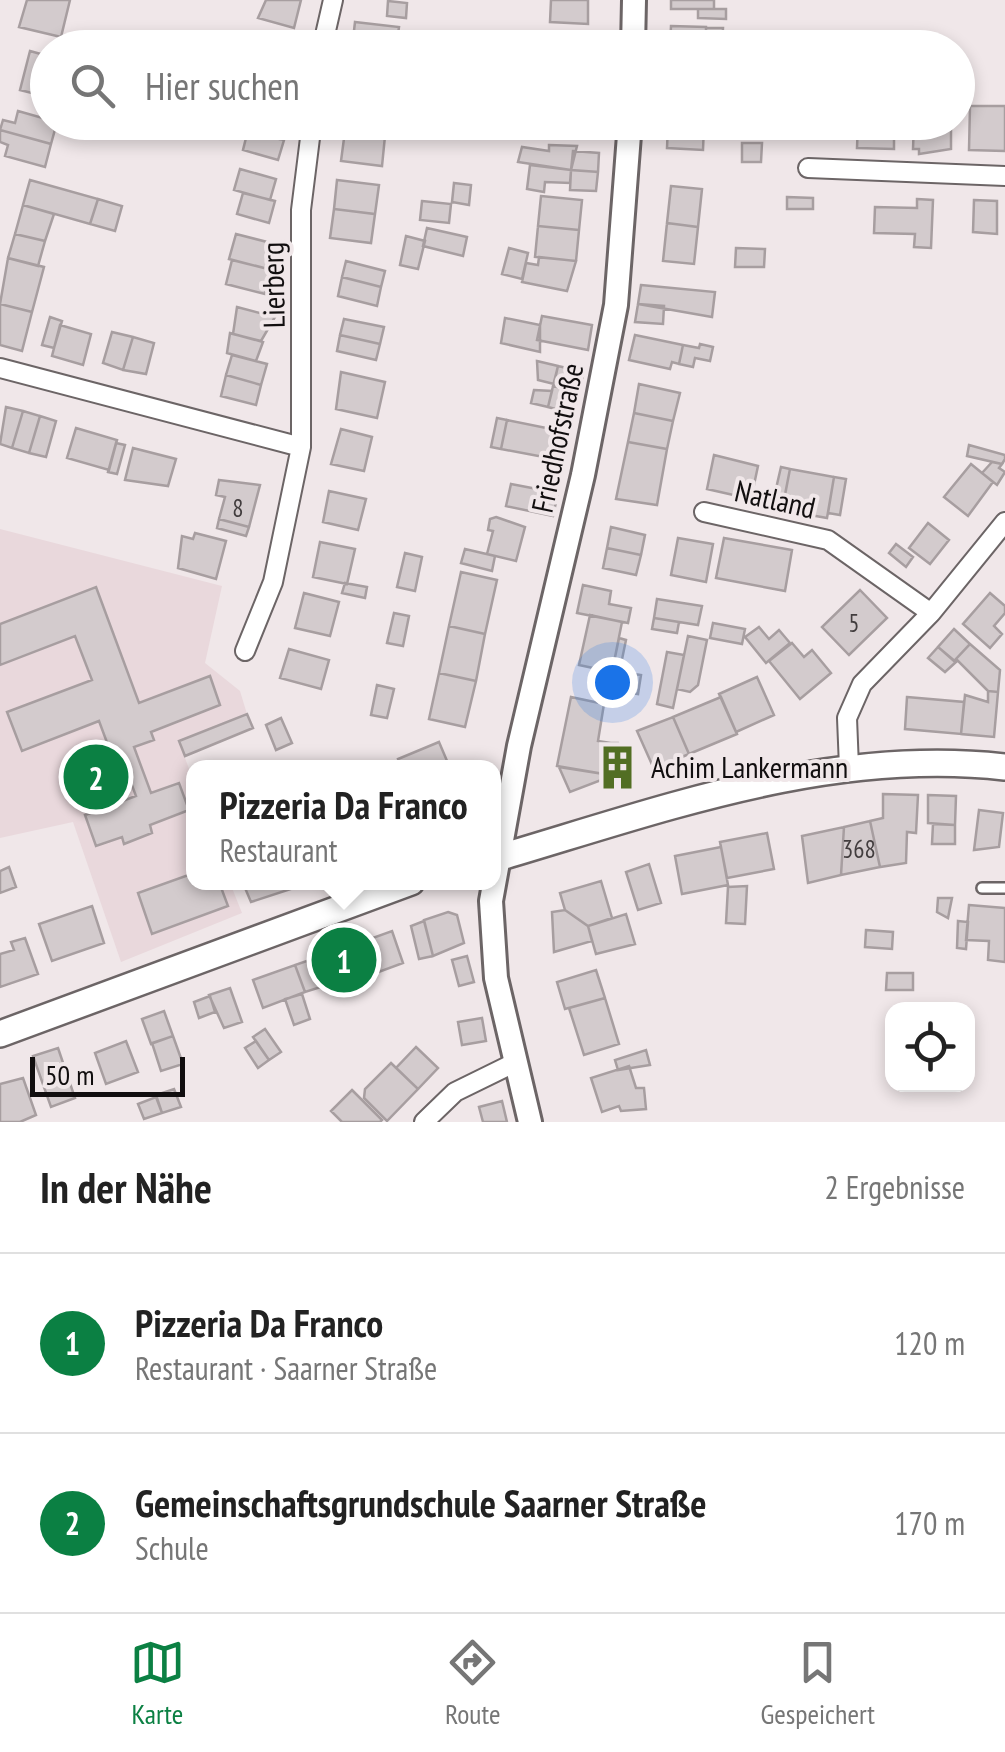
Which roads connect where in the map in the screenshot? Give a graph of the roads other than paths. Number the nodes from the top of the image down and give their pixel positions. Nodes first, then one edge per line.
1 (332, 0) edge
2 (634, 0) edge
3 (326, 30) edge
4 (634, 30) edge
5 (310, 140) edge
6 (629, 140) edge
7 (808, 168) dead end
8 (1005, 176) edge
9 (0, 368) edge
10 (302, 447) junction
11 (704, 512) dead end
12 (1005, 522) edge
13 (931, 614) junction
14 (246, 651) dead end
15 (517, 762) junction
16 (849, 766) junction
17 (1005, 768) edge
18 (501, 777) edge
19 (501, 843) edge
20 (501, 857) edge
21 (982, 888) dead end
22 (1005, 888) edge
23 (388, 890) edge
24 (493, 890) edge
25 (0, 1034) edge
26 (514, 1063) junction
27 (424, 1122) edge
28 (530, 1122) edge

1 - 3 street
2 - 4 street
5 - 10 street, Lierberg
6 - 15 street, Friedhofstraße
7 - 8 street
9 - 10 street
10 - 14 street, Lierberg
11 - 13 street, Natland
12 - 13 street
13 - 16 street
15 - 18 street
15 - 19 street, Friedhofstraße
16 - 17 main road
16 - 20 main road
21 - 22 lane
23 - 25 main road
24 - 26 street, Friedhofstraße
26 - 27 street
26 - 28 street, Friedhofstraße

